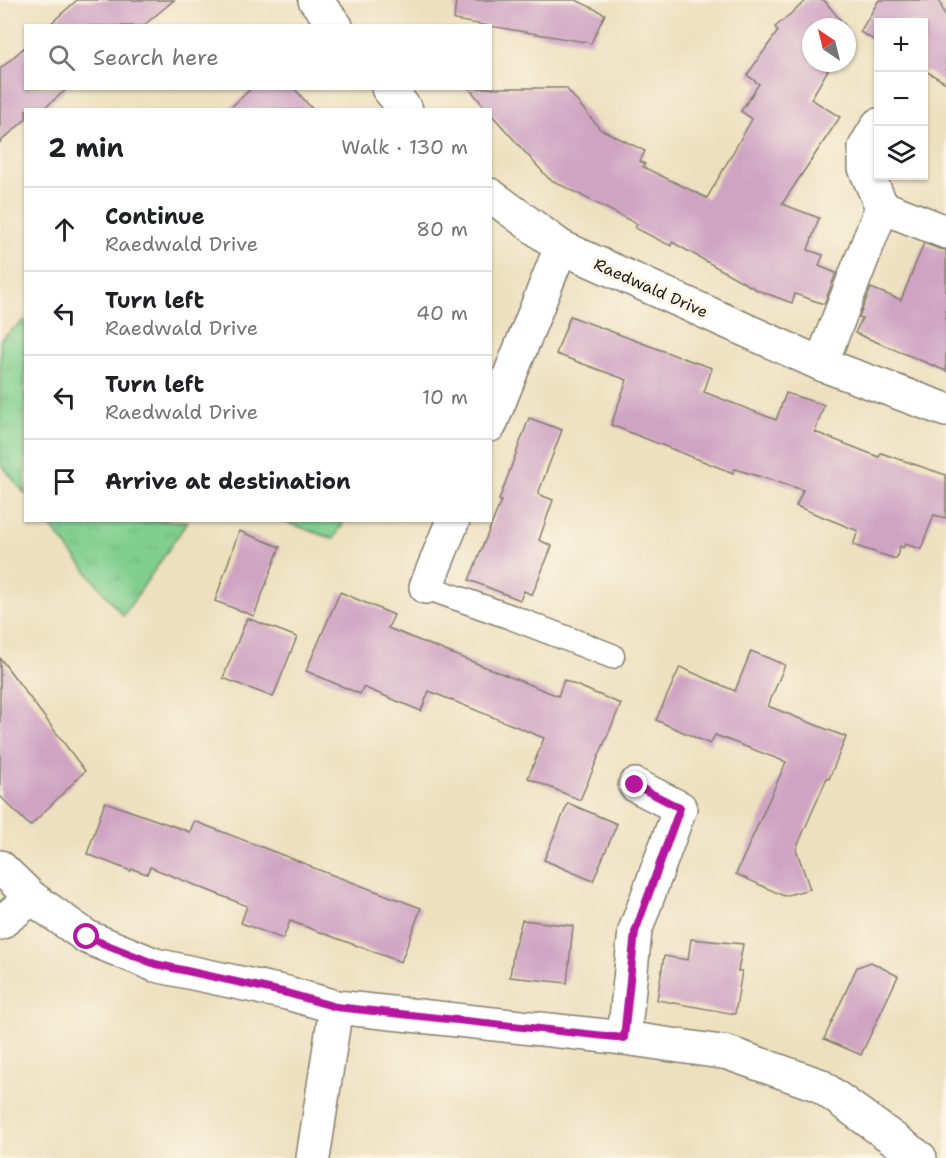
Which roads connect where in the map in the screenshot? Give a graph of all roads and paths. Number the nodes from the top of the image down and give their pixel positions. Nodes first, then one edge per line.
1 (390, 90) edge
2 (404, 108) edge
3 (878, 126) edge
4 (492, 196) edge
5 (882, 207) junction
6 (946, 232) edge
7 (561, 247) junction
8 (821, 364) junction
9 (946, 410) edge
10 (492, 420) edge
11 (452, 522) edge
12 (426, 587) joint
13 (612, 656) dead end
14 (635, 785) dead end
15 (0, 867) edge
16 (32, 898) junction
17 (0, 923) edge
18 (336, 1007) junction
19 (624, 1038) junction
20 (886, 1149) edge
21 (314, 1158) edge
22 (920, 1158) edge

1 - 2 street
3 - 5 street
4 - 7 street, Raedwald Drive
5 - 6 street
5 - 8 street
7 - 8 street, Raedwald Drive
7 - 10 street
8 - 9 street, Raedwald Drive
11 - 12 street
12 - 13 lane
14 - 19 street
15 - 16 street
16 - 17 street
16 - 18 street
18 - 19 street
18 - 21 street
19 - 20 street
20 - 22 street

